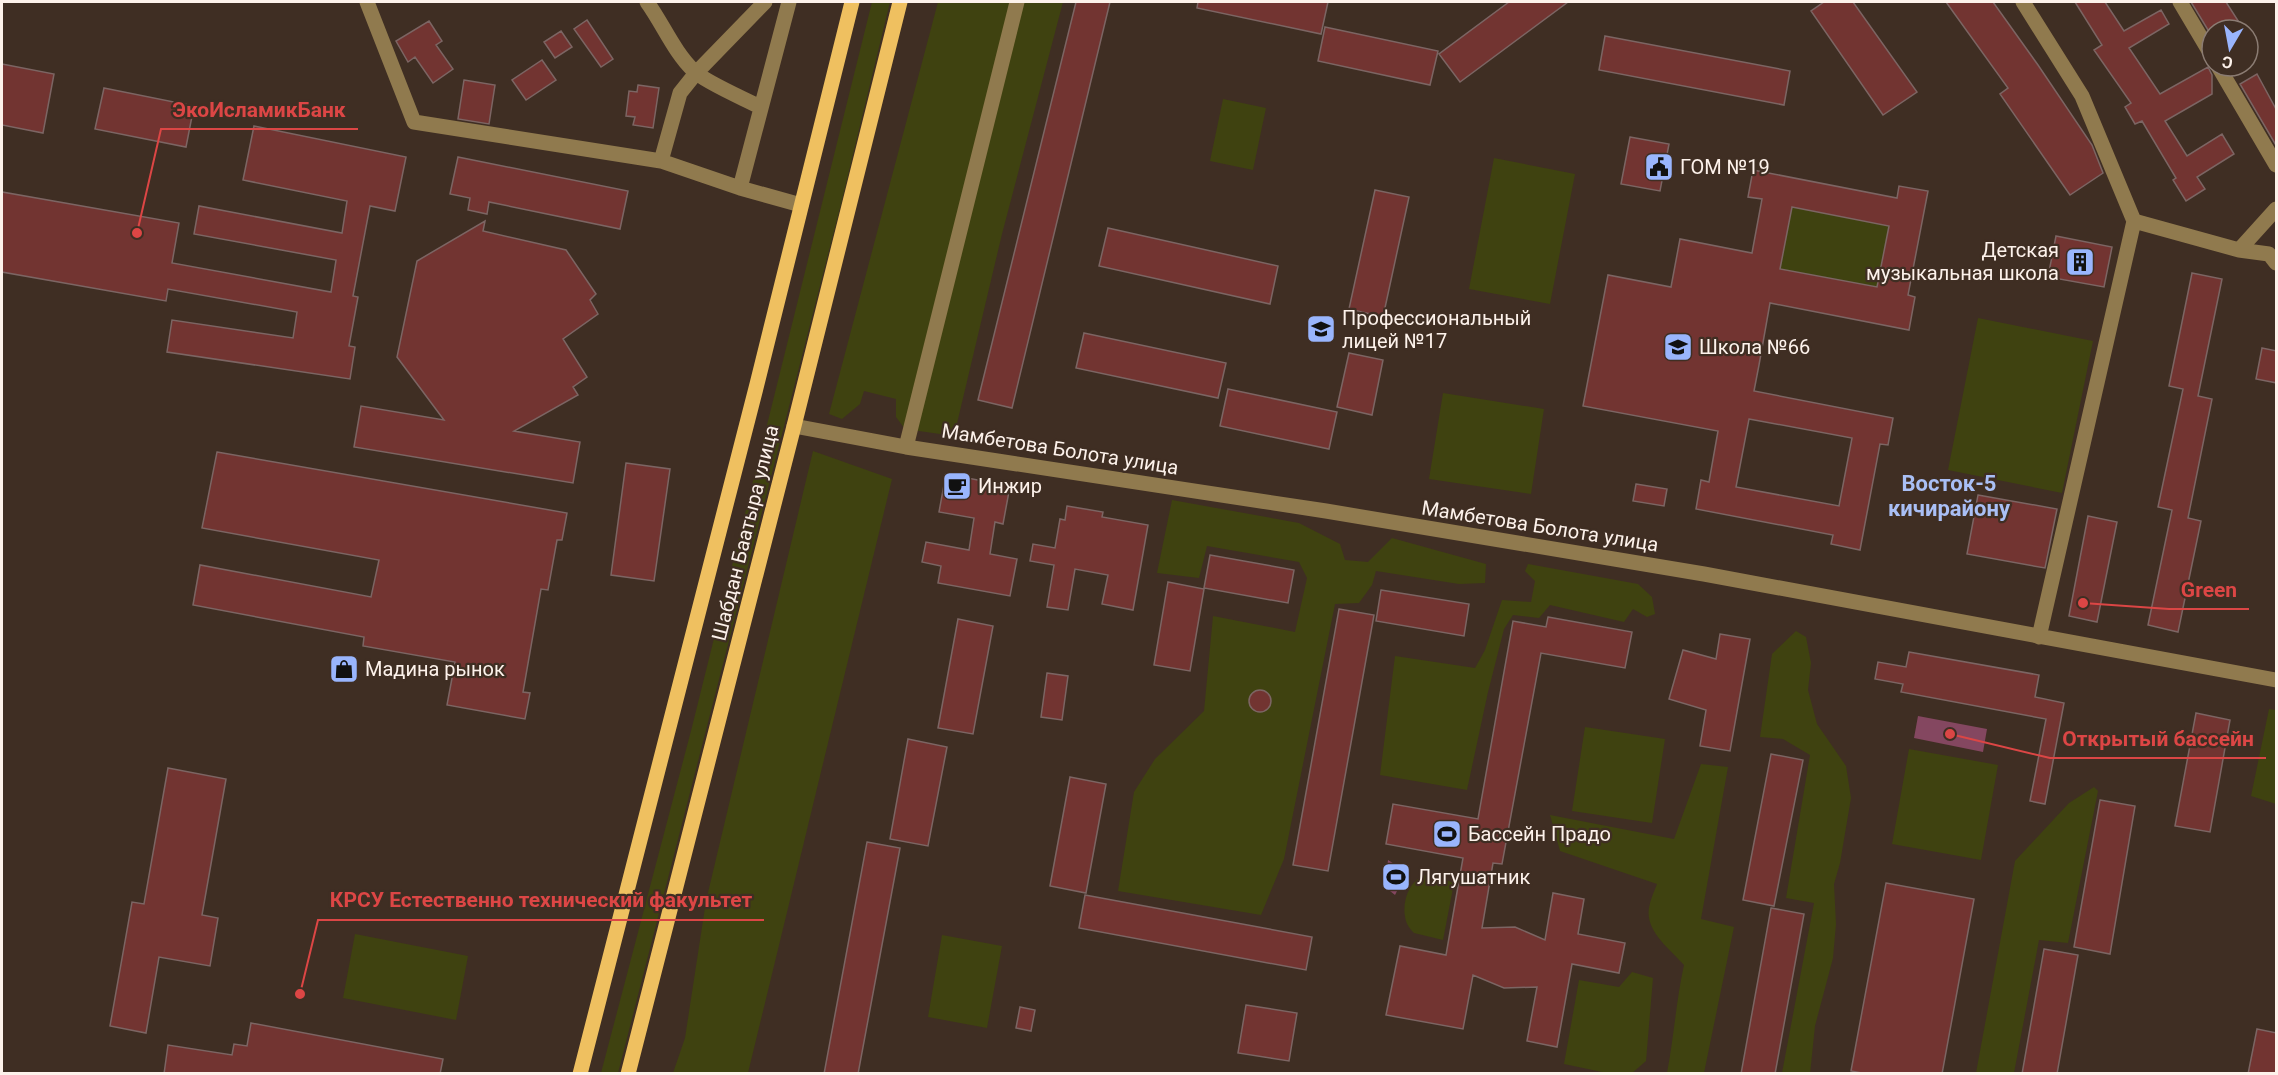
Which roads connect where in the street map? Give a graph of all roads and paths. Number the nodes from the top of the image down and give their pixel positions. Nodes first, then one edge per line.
1 (367, 2) edge
2 (647, 2) edge
3 (765, 2) edge
4 (789, 2) edge
5 (852, 2) edge
6 (900, 2) edge
7 (1017, 2) edge
8 (2023, 2) edge
9 (2180, 2) edge
10 (2200, 36) edge
11 (696, 73) junction
12 (2225, 78) edge
13 (760, 107) junction
14 (662, 161) junction
15 (2277, 165) edge
16 (740, 188) junction
17 (801, 205) junction
18 (2277, 210) edge
19 (2134, 221) junction
20 (2239, 249) junction
21 (2277, 263) edge
22 (794, 426) junction
23 (906, 447) junction
24 (2039, 637) junction
25 (2277, 680) edge
26 (580, 1074) edge
27 (628, 1074) edge

1 - 14 street
2 - 11 street
3 - 11 street
4 - 13 street
5 - 17 main road, Шабдан Баатыра улица
6 - 22 main road, Шабдан Баатыра улица
7 - 23 street
8 - 19 street
9 - 10 street
11 - 13 street
11 - 14 street
12 - 15 street
13 - 16 street
14 - 16 street
16 - 17 street
17 - 26 main road, Шабдан Баатыра улица
18 - 20 street
19 - 20 street
19 - 24 street
20 - 21 street
22 - 23 street, Мамбетова Болота улица
22 - 27 main road, Шабдан Баатыра улица
23 - 24 street, Мамбетова Болота улица
24 - 25 street, Мамбетова Болота улица

